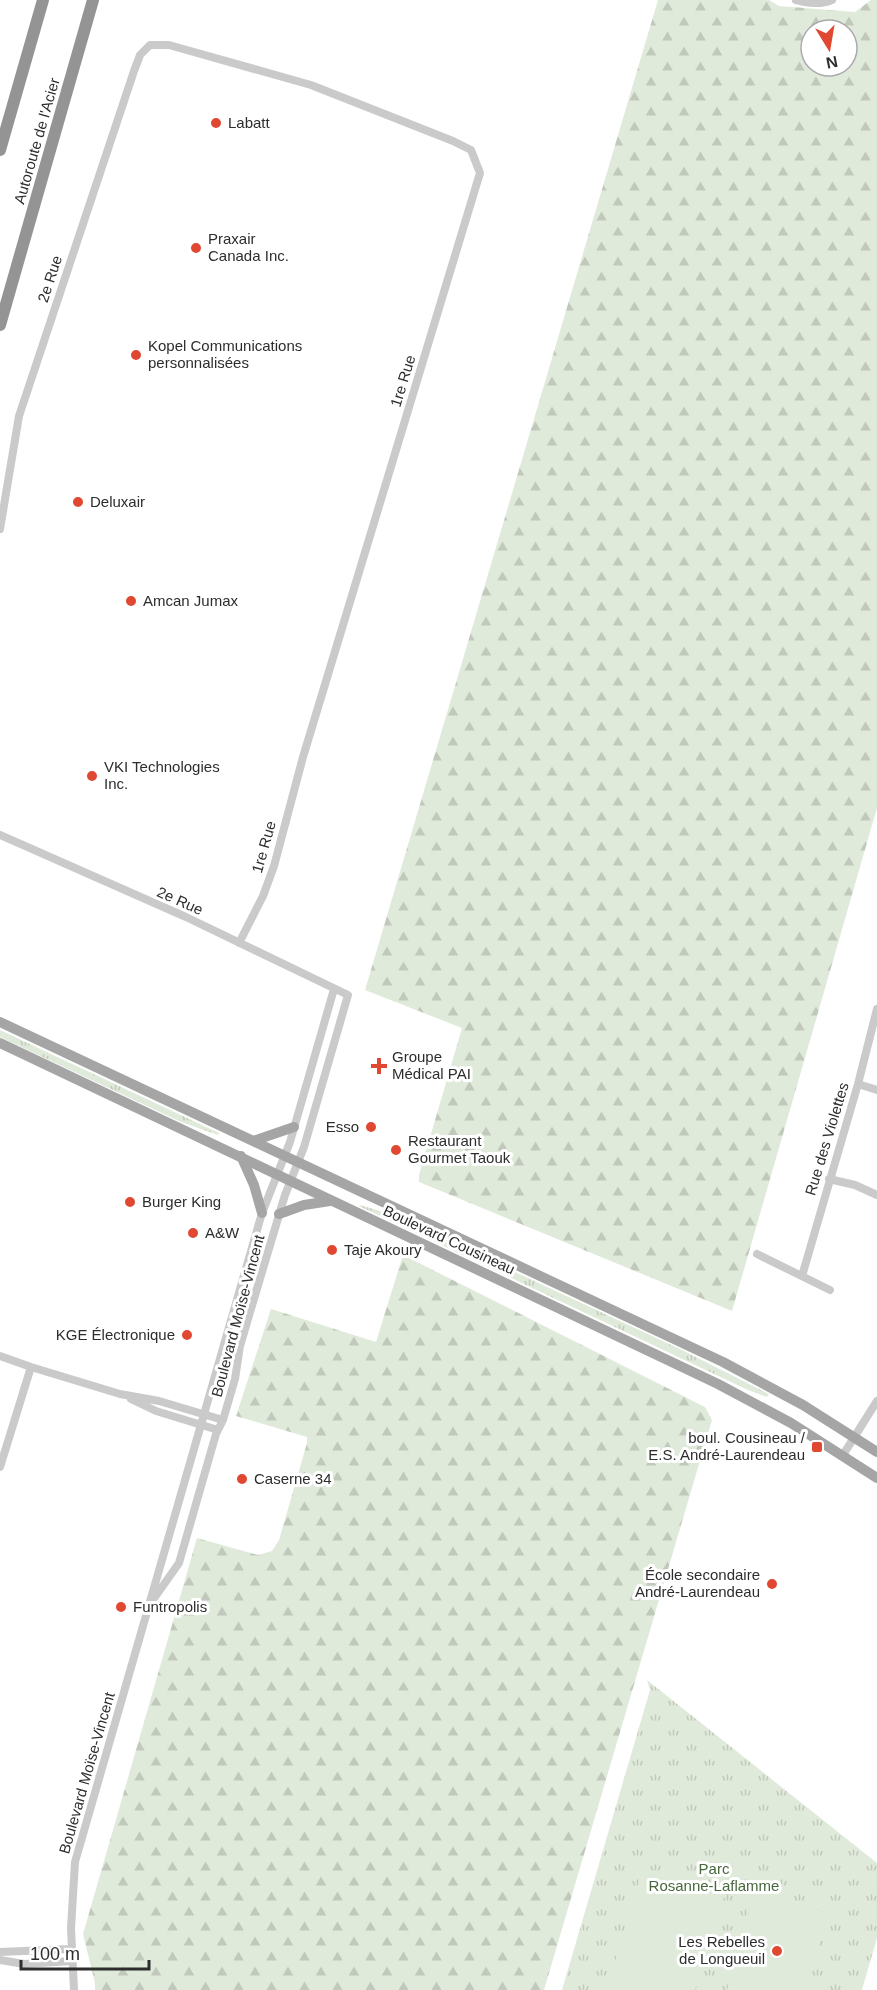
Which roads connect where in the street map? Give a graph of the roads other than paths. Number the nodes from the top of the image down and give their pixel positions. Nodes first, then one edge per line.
1 (43, 0) edge
2 (93, 0) edge
3 (796, 0) edge
4 (832, 0) edge
5 (34, 31) junction
6 (150, 45) joint
7 (0, 131) edge
8 (0, 150) edge
9 (0, 325) edge
10 (0, 529) edge
11 (0, 835) edge
12 (239, 943) junction
13 (334, 989) junction
14 (348, 995) joint
15 (877, 1009) edge
16 (0, 1022) edge
17 (0, 1043) edge
18 (858, 1084) junction
19 (877, 1090) edge
20 (294, 1127) junction
21 (253, 1141) junction
22 (241, 1156) junction
23 (285, 1156) junction
24 (298, 1162) junction
25 (278, 1174) junction
26 (829, 1179) junction
27 (291, 1180) junction
28 (877, 1195) edge
29 (330, 1201) junction
30 (262, 1213) junction
31 (279, 1214) junction
32 (757, 1254) dead end
33 (802, 1276) junction
34 (830, 1290) dead end
35 (0, 1356) edge
36 (31, 1367) junction
37 (120, 1394) junction
38 (877, 1401) edge
39 (204, 1415) junction
40 (223, 1420) junction
41 (202, 1425) junction
42 (218, 1430) junction
43 (855, 1437) junction
44 (877, 1452) edge
45 (843, 1455) junction
46 (0, 1467) edge
47 (877, 1478) edge
48 (151, 1602) junction
49 (71, 1949) junction
50 (0, 1952) edge
51 (0, 1960) edge
52 (72, 1961) junction
53 (74, 1990) edge

1 - 5 highway
2 - 9 highway, Autoroute de l'Acier
3 - 4 street
5 - 7 highway
5 - 8 highway
6 - 10 street, 2e Rue
6 - 12 street, 1re Rue
11 - 12 street, 2e Rue
12 - 13 street, 2e Rue
13 - 14 street, 2e Rue
13 - 20 street, Boulevard Moïse-Vincent
14 - 24 street, Boulevard Moïse-Vincent
15 - 18 street, Rue des Violettes
16 - 21 main road, Boulevard Cousineau
17 - 22 main road, Boulevard Cousineau
18 - 19 street
18 - 26 street, Rue des Violettes
20 - 21 main road
20 - 23 street, Boulevard Moïse-Vincent
21 - 23 main road, Boulevard Cousineau
22 - 25 main road, Boulevard Cousineau
22 - 30 main road
23 - 24 main road, Boulevard Cousineau
23 - 25 street, Boulevard Moïse-Vincent
24 - 27 street, Boulevard Moïse-Vincent
24 - 43 main road, Boulevard Cousineau
25 - 27 main road, Boulevard Cousineau
25 - 30 street, Boulevard Moïse-Vincent
26 - 28 street
26 - 33 street, Rue des Violettes
27 - 29 main road, Boulevard Cousineau
27 - 31 street, Boulevard Moïse-Vincent
29 - 31 main road
29 - 45 main road, Boulevard Cousineau
30 - 39 street, Boulevard Moïse-Vincent
31 - 40 street, Boulevard Moïse-Vincent
32 - 33 street
33 - 34 street
35 - 36 street
36 - 37 street
36 - 46 street
37 - 39 street
37 - 41 street
38 - 43 street
39 - 40 street
39 - 41 street, Boulevard Moïse-Vincent
40 - 42 street, Boulevard Moïse-Vincent
41 - 42 street
41 - 48 street, Boulevard Moïse-Vincent
42 - 48 street, Boulevard Moïse-Vincent
43 - 44 main road, Boulevard Cousineau
43 - 45 street
45 - 47 main road, Boulevard Cousineau
48 - 49 street, Boulevard Moïse-Vincent
49 - 50 street
49 - 52 street, Boulevard Moïse-Vincent
51 - 52 street
52 - 53 street, Boulevard Moïse-Vincent

